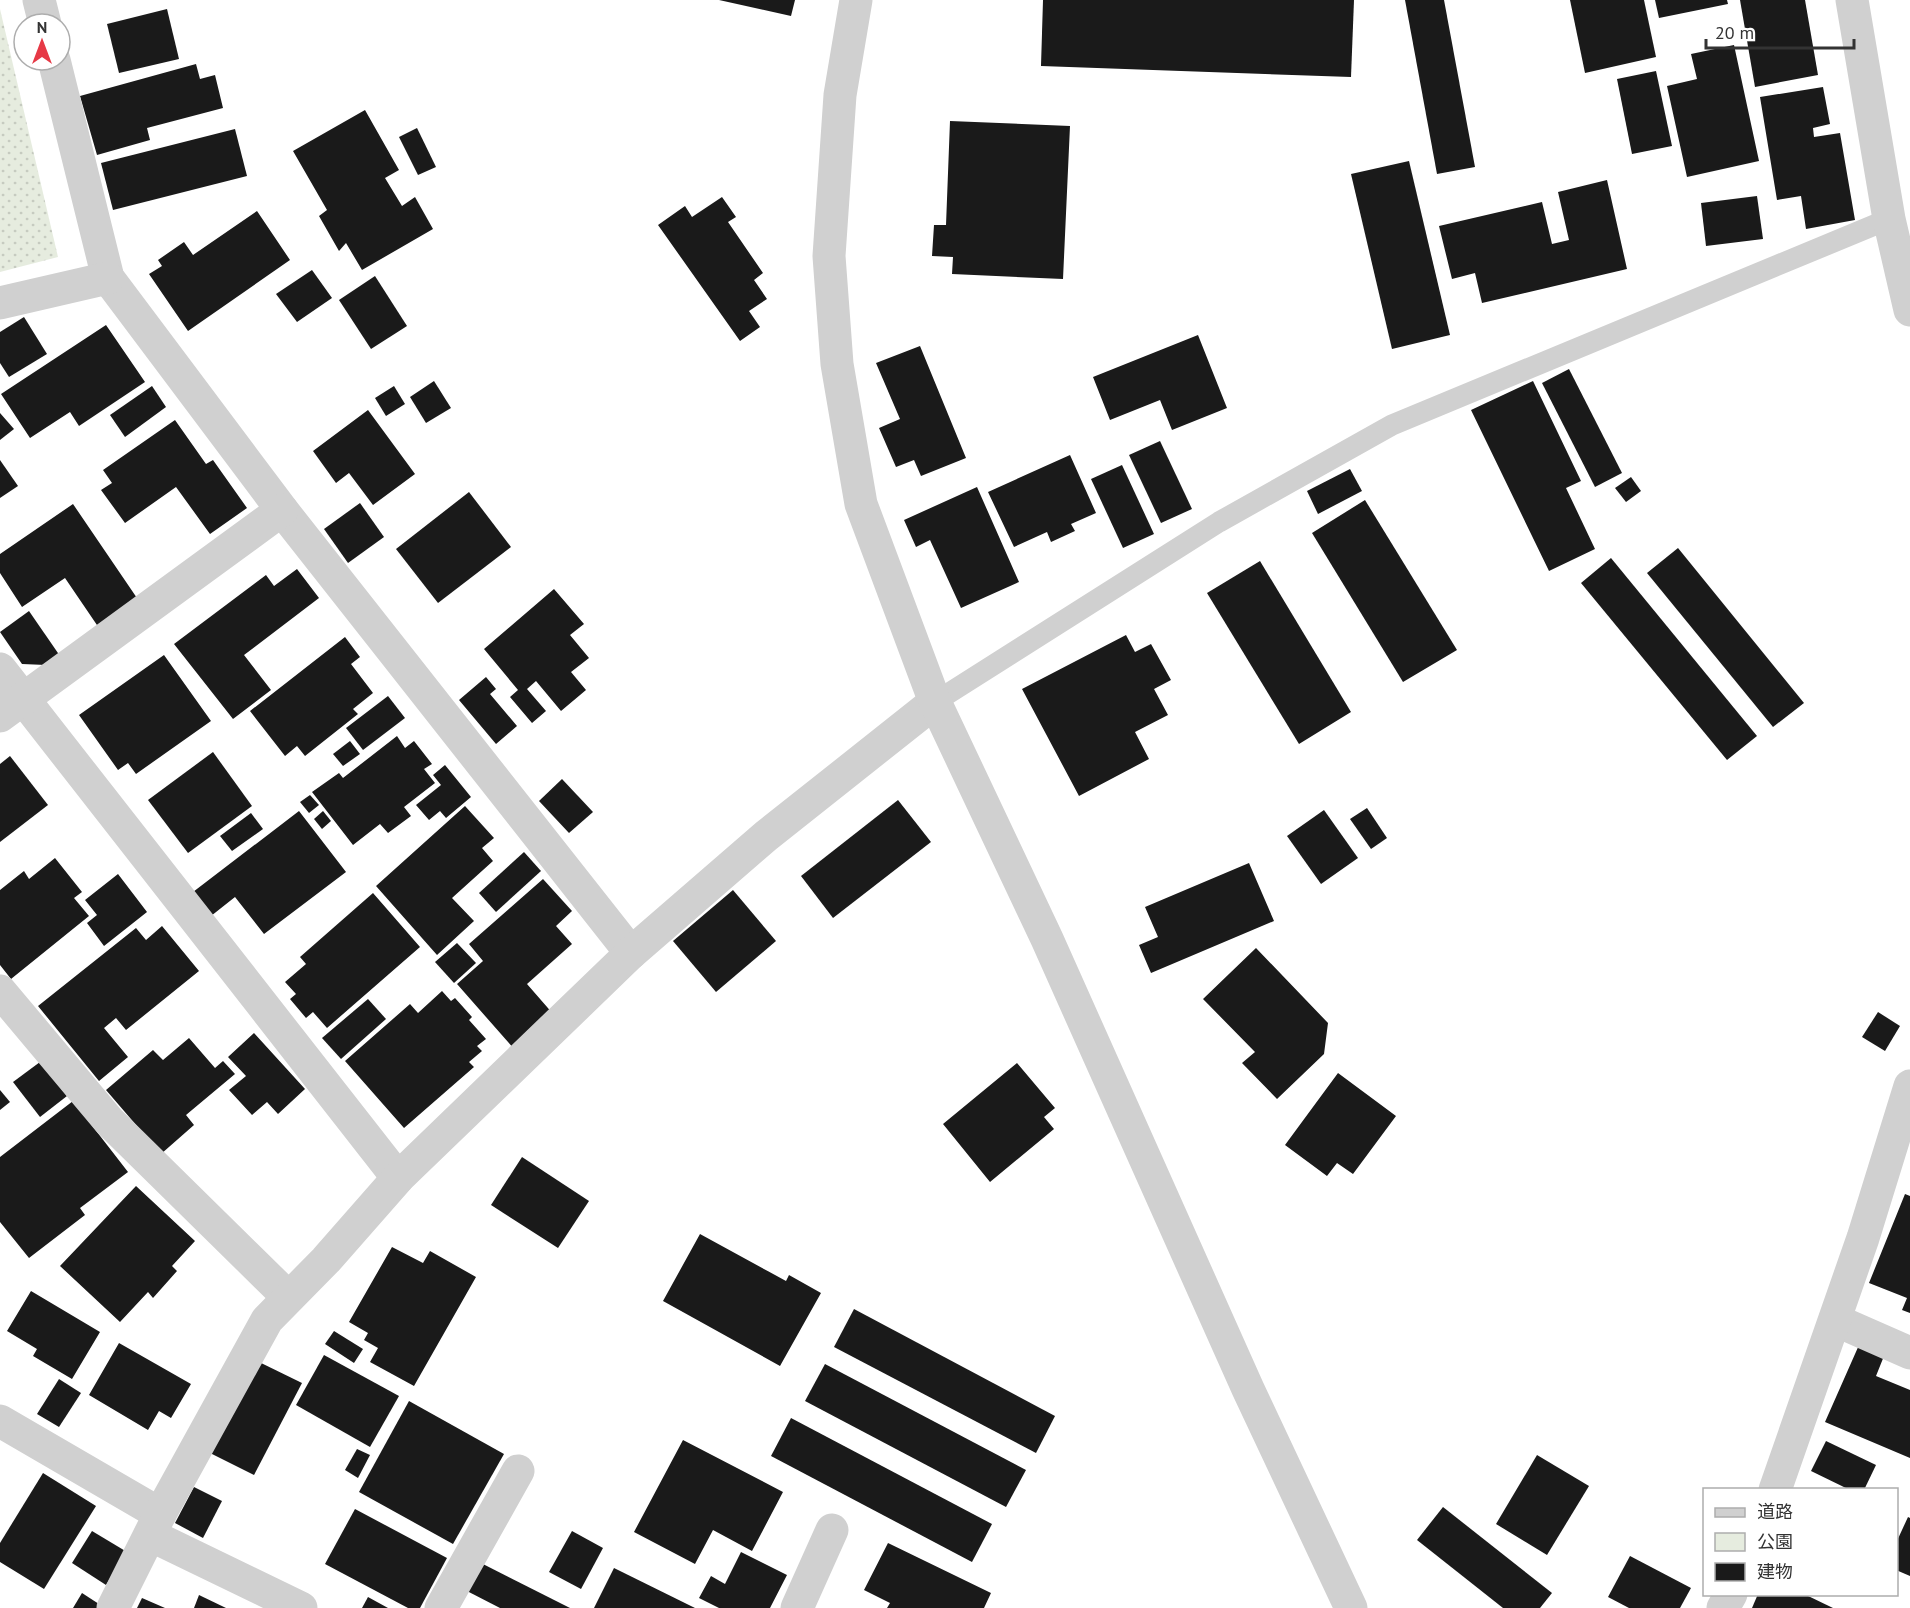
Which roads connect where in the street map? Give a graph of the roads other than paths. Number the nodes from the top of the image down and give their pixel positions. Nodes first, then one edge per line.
1 (856, 0) edge
2 (1852, 0) edge
3 (57, 72) edge
4 (1889, 219) junction
5 (108, 278) junction
6 (0, 303) edge
7 (1910, 310) edge
8 (282, 510) junction
9 (0, 669) edge
10 (935, 702) junction
11 (11, 708) edge
12 (631, 952) junction
13 (0, 991) edge
14 (1910, 1086) edge
15 (398, 1178) junction
16 (288, 1297) junction
17 (1835, 1320) junction
18 (1910, 1353) edge
19 (0, 1421) edge
20 (518, 1471) dead end
21 (1776, 1488) edge
22 (155, 1524) junction
23 (832, 1530) dead end
24 (113, 1608) edge
25 (301, 1608) edge
26 (441, 1608) edge
27 (796, 1608) edge
28 (1351, 1608) edge

1 - 10 street
2 - 4 street
3 - 5 street
4 - 7 street
4 - 10 lane
5 - 6 street
5 - 8 street
8 - 11 street
8 - 12 street
9 - 11 street
10 - 12 street
10 - 28 street
11 - 15 street
12 - 15 street
13 - 16 street
14 - 17 street
15 - 16 street
16 - 22 street
17 - 18 street
17 - 21 street
19 - 22 street
20 - 26 street
22 - 24 street
22 - 25 street
23 - 27 street

